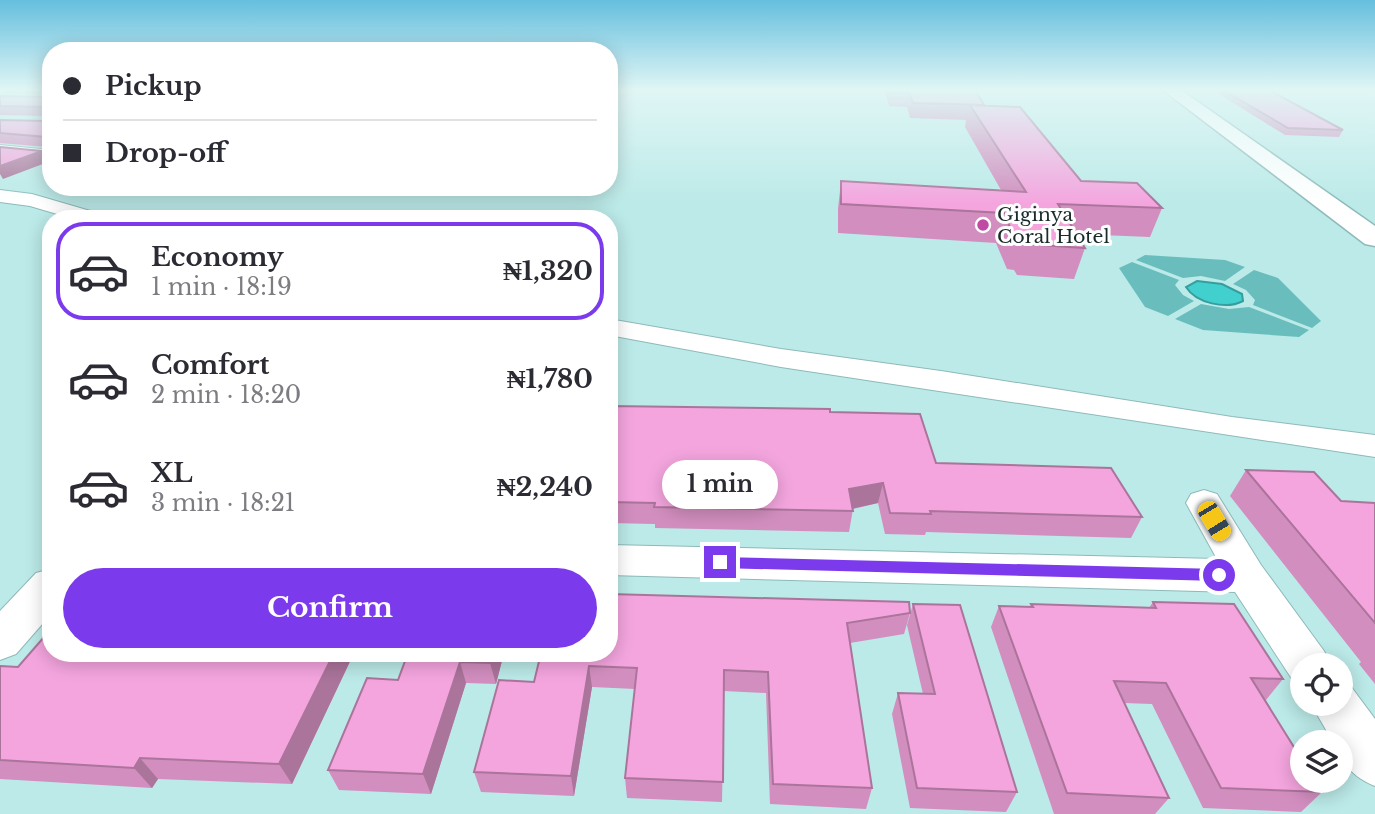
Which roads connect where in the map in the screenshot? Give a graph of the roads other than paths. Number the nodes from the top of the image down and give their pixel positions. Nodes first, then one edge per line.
1 (1226, 128) edge
2 (1233, 128) edge
3 (0, 150) edge
4 (42, 154) edge
5 (0, 196) edge
6 (42, 196) edge
7 (32, 200) junction
8 (66, 210) edge
9 (1375, 220) edge
10 (1375, 238) edge
11 (618, 329) edge
12 (1375, 446) edge
13 (1204, 503) dead end
14 (618, 560) edge
15 (1247, 576) junction
16 (42, 595) edge
17 (0, 641) edge
18 (1300, 653) edge
19 (1343, 716) edge
20 (1375, 761) edge

1 - 10 main road
2 - 9 main road
3 - 4 street
5 - 7 street
6 - 7 street
7 - 8 street
11 - 12 street
13 - 15 street
14 - 15 street
15 - 18 street
16 - 17 street
19 - 20 street

